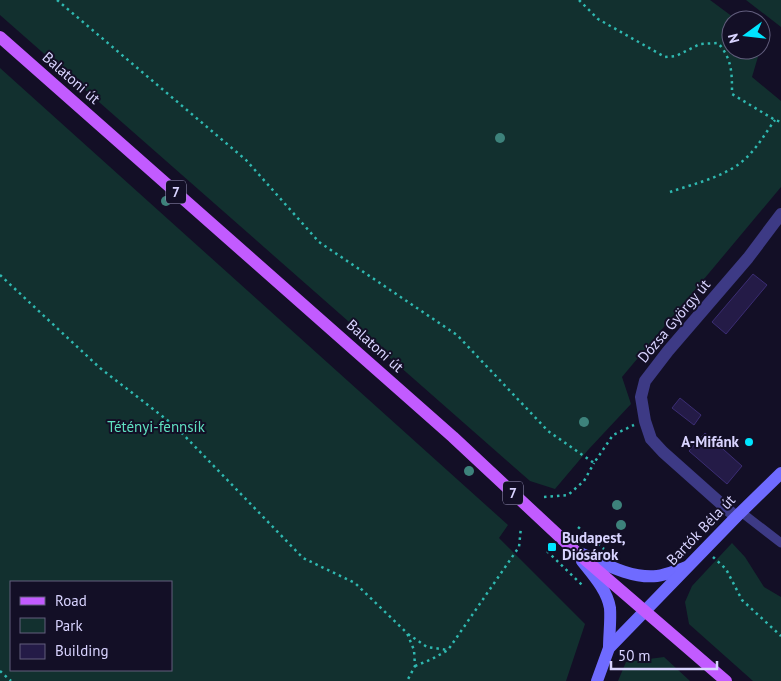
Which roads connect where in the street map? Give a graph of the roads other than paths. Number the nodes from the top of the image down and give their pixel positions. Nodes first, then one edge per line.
1 (0, 37) edge
2 (781, 214) edge
3 (781, 473) edge
4 (738, 515) junction
5 (781, 543) edge
6 (574, 550) junction
7 (687, 567) junction
8 (646, 611) junction
9 (609, 648) junction
10 (597, 681) edge
11 (726, 681) edge

1 - 6 main road, Balatoni út / 7
2 - 4 street, Dózsa György út
3 - 4 street, Bartók Béla út
4 - 5 lane
4 - 7 street, Bartók Béla út
6 - 7 street
6 - 8 main road, Balatoni út / 7
6 - 9 street
7 - 8 street, Bartók Béla út
8 - 9 street
8 - 11 main road, Balatoni út / 7
9 - 10 street

